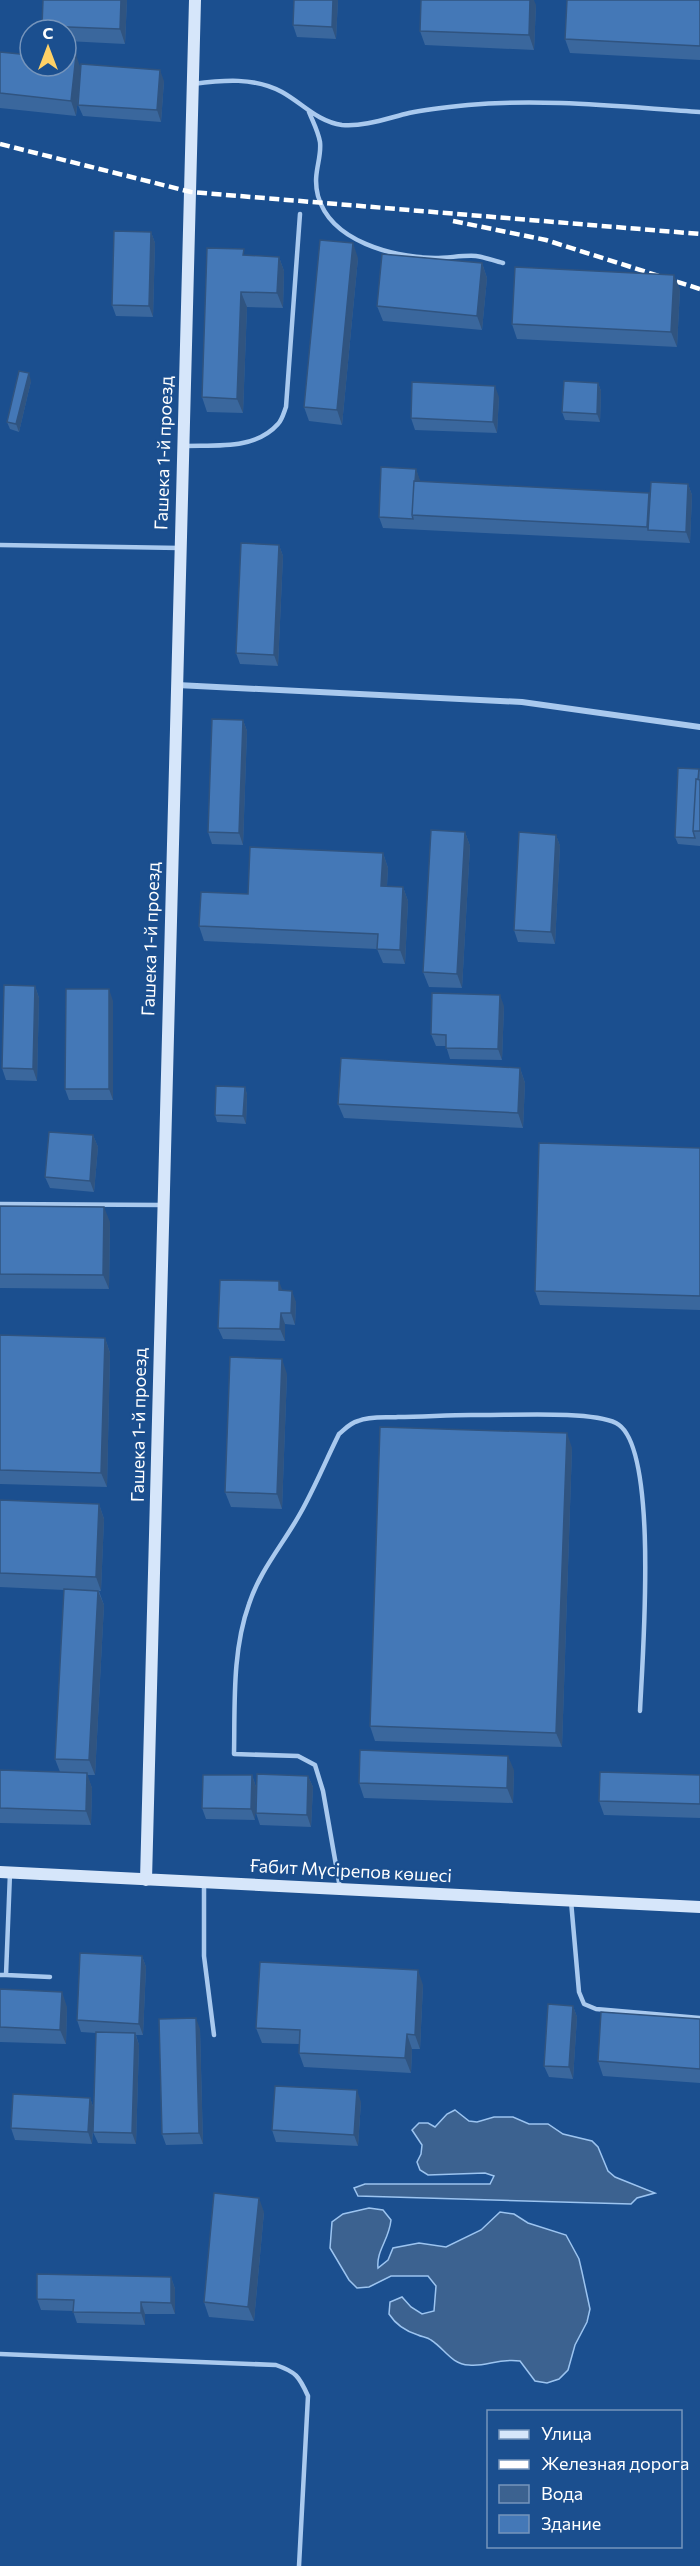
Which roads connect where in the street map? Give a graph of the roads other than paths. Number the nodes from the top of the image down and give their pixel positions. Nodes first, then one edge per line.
1 (195, 0) edge
2 (193, 84) junction
3 (307, 110) junction
4 (700, 112) edge
5 (300, 214) dead end
6 (503, 263) dead end
7 (182, 446) junction
8 (0, 545) edge
9 (180, 548) junction
10 (176, 685) junction
11 (700, 727) edge
12 (0, 1204) edge
13 (162, 1205) junction
14 (640, 1711) dead end
15 (5, 1872) edge
16 (146, 1880) junction
17 (204, 1882) junction
18 (340, 1889) junction
19 (571, 1900) junction
20 (700, 1907) edge
21 (3, 1975) edge
22 (50, 1977) dead end
23 (700, 2018) edge
24 (213, 2035) dead end
25 (0, 2354) edge
26 (299, 2566) edge

1 - 2 main road, Гашека 1-й проезд
2 - 3 lane
2 - 7 main road, Гашека 1-й проезд
3 - 4 lane
3 - 6 lane
5 - 7 lane
7 - 9 main road, Гашека 1-й проезд
8 - 9 lane
9 - 10 main road, Гашека 1-й проезд
10 - 11 street
10 - 13 main road, Гашека 1-й проезд
12 - 13 lane
13 - 16 main road, Гашека 1-й проезд
14 - 18 lane
15 - 16 main road, Ғабит Мүсірепов көшесі
15 - 21 lane
16 - 17 main road, Ғабит Мүсірепов көшесі
17 - 18 main road, Ғабит Мүсірепов көшесі
17 - 24 lane
18 - 19 main road, Ғабит Мүсірепов көшесі
19 - 20 main road, Ғабит Мүсірепов көшесі
19 - 23 lane
21 - 22 lane
25 - 26 lane

